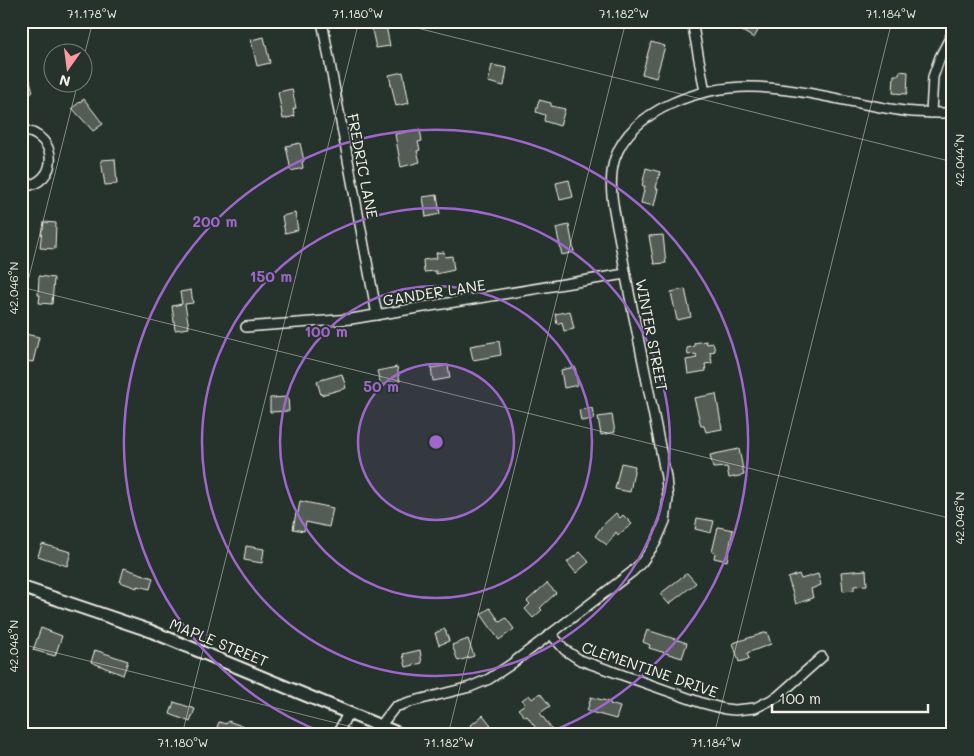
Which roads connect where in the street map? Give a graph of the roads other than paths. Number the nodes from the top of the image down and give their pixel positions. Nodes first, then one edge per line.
1 (322, 21) edge
2 (692, 21) edge
3 (953, 32) edge
4 (705, 92) junction
5 (931, 113) junction
6 (953, 113) edge
7 (21, 130) edge
8 (21, 187) edge
9 (625, 274) junction
10 (377, 315) junction
11 (246, 327) dead end
12 (21, 587) edge
13 (551, 634) junction
14 (822, 657) dead end
15 (348, 713) junction
16 (381, 725) junction
17 (337, 735) edge
18 (402, 735) edge

1 - 10 street, FREDRIC LANE
2 - 4 street
3 - 5 street
4 - 5 street, WINTER STREET
4 - 9 street, WINTER STREET
5 - 6 street, WINTER STREET
7 - 8 street
9 - 10 street, GANDER LANE
9 - 13 street, WINTER STREET
10 - 11 street, GANDER LANE
12 - 15 street, MAPLE STREET
13 - 14 street, CLEMENTINE DRIVE
13 - 16 street, WINTER STREET
15 - 16 street, MAPLE STREET
15 - 17 street
16 - 18 street, MAPLE STREET

